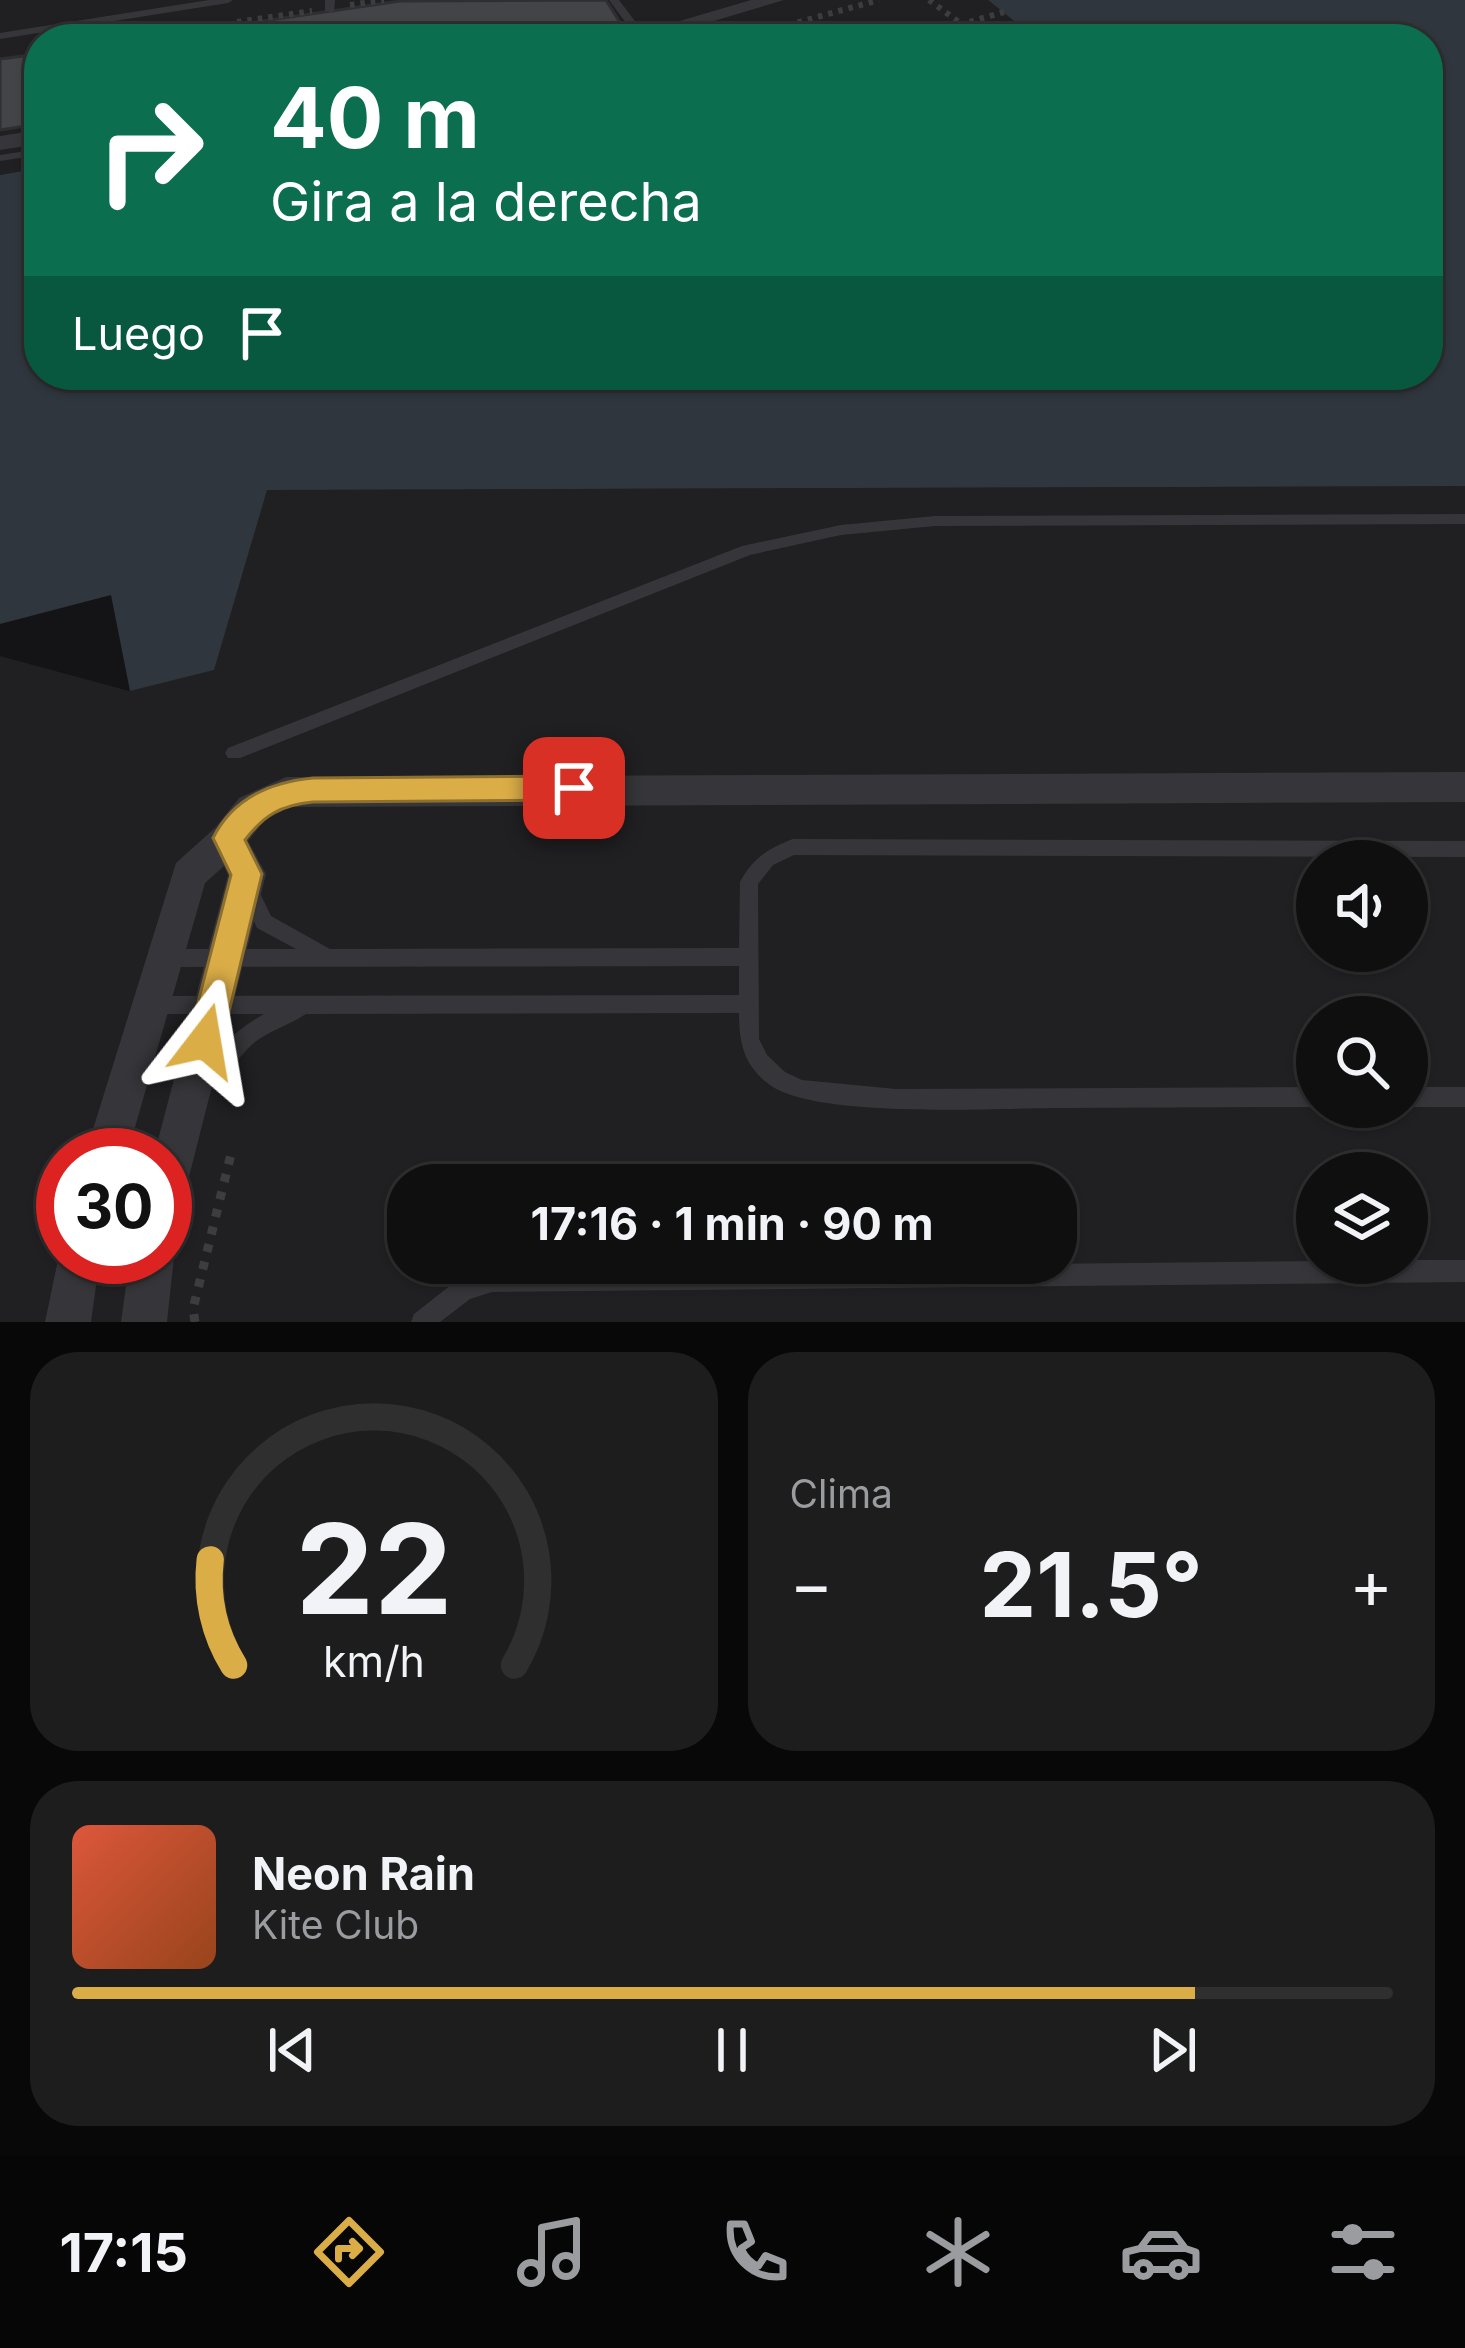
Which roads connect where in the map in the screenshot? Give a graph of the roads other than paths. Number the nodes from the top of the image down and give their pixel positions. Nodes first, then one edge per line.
1 (228, 0) edge
2 (774, 0) edge
3 (72, 24) edge
4 (686, 24) edge
5 (1465, 519) edge
6 (234, 753) dead end
7 (1465, 787) edge
8 (1465, 849) edge
9 (238, 856) junction
10 (329, 957) junction
11 (748, 957) junction
12 (164, 958) junction
13 (226, 958) junction
14 (748, 1004) junction
15 (150, 1005) junction
16 (214, 1005) junction
17 (319, 1005) junction
18 (1296, 1097) edge
19 (1428, 1097) edge
20 (1465, 1097) edge
21 (187, 1112) junction
22 (114, 1128) edge
23 (183, 1128) edge
24 (1465, 1271) edge
25 (74, 1284) edge
26 (149, 1284) edge
27 (68, 1322) edge
28 (144, 1322) edge
29 (422, 1322) edge

1 - 3 lane
2 - 4 street
5 - 6 lane
7 - 9 street
8 - 11 lane
9 - 10 lane
9 - 12 street
9 - 13 street
10 - 11 lane
10 - 13 lane
11 - 14 lane
12 - 13 lane
12 - 15 street
13 - 16 street
14 - 17 lane
14 - 18 lane
15 - 16 lane
15 - 22 street
16 - 17 lane
16 - 21 street
17 - 21 lane
19 - 20 lane
21 - 23 street
24 - 29 lane
25 - 27 street
26 - 28 street

